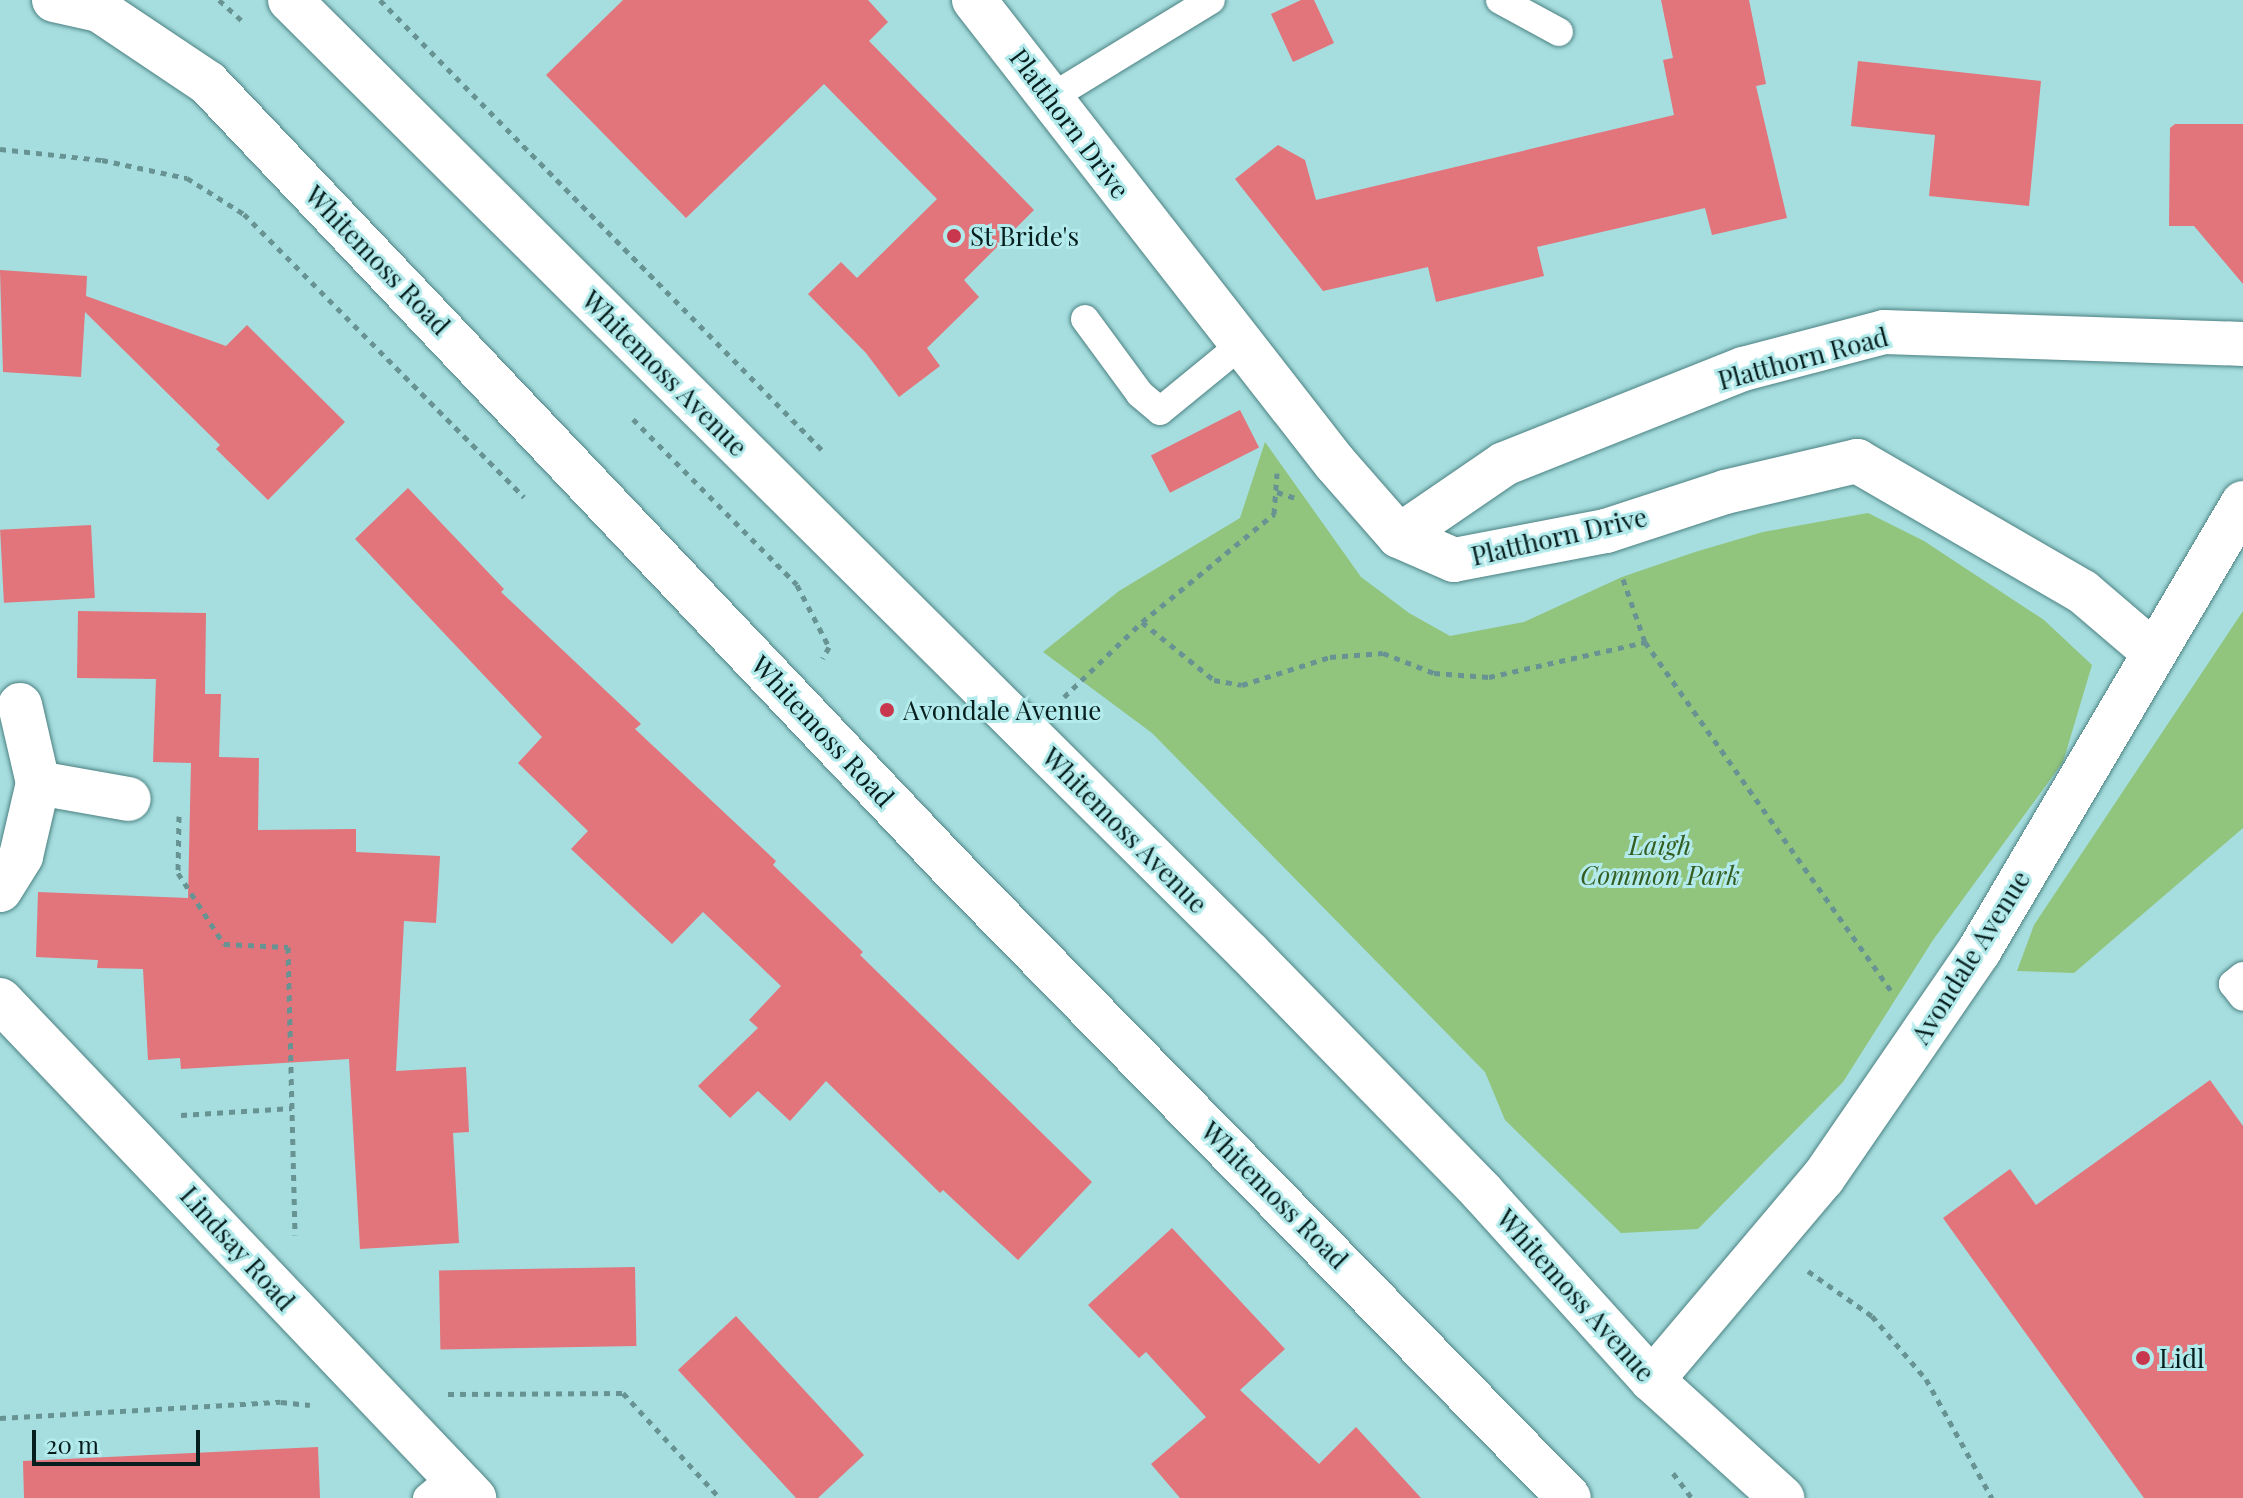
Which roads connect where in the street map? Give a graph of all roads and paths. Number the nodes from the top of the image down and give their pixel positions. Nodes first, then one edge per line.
1 (54, 0) edge
2 (219, 0) edge
3 (290, 0) edge
4 (380, 0) edge
5 (974, 0) edge
6 (1211, 0) edge
7 (1500, 0) edge
8 (246, 25) dead end
9 (1559, 32) dead end
10 (1052, 97) junction
11 (0, 149) edge
12 (1085, 319) dead end
13 (1242, 344) junction
14 (2243, 344) edge
15 (1277, 388) junction
16 (631, 417) dead end
17 (833, 462) dead end
18 (2243, 503) edge
19 (533, 505) dead end
20 (1606, 531) junction
21 (1399, 536) junction
22 (1142, 622) junction
23 (1645, 642) junction
24 (2152, 651) junction
25 (1054, 687) dead end
26 (798, 704) junction
27 (20, 705) dead end
28 (38, 783) junction
29 (129, 799) joint
30 (0, 890) edge
31 (2243, 976) edge
32 (2243, 997) edge
33 (0, 1000) edge
34 (1921, 1035) junction
35 (292, 1108) junction
36 (171, 1116) dead end
37 (1767, 1243) junction
38 (303, 1246) dead end
39 (1652, 1380) junction
40 (318, 1412) dead end
41 (0, 1418) edge
42 (407, 1431) junction
43 (451, 1491) edge
44 (720, 1498) edge
45 (1569, 1498) edge
46 (1782, 1498) edge
47 (1992, 1498) edge

1 - 26 street, Whitemoss Road
2 - 8 path
3 - 39 street, Whitemoss Avenue
4 - 17 path
5 - 10 street, Platthorn Drive
6 - 10 lane
7 - 9 lane
10 - 13 street, Platthorn Drive
11 - 19 path
12 - 13 lane
13 - 15 street, Platthorn Drive
14 - 21 street, Platthorn Road
15 - 21 street, Platthorn Drive
15 - 22 path
16 - 26 path
18 - 24 street, Avondale Avenue
20 - 21 street, Platthorn Drive
20 - 23 path
20 - 24 street, Platthorn Drive
22 - 23 path
22 - 25 path
23 - 34 path
24 - 34 street, Avondale Avenue
26 - 45 street, Whitemoss Road
27 - 28 street
28 - 29 street
28 - 30 street
29 - 35 path
31 - 32 lane
33 - 42 street, Lindsay Road
34 - 37 street, Avondale Avenue
35 - 36 path
35 - 38 path
37 - 39 street, Avondale Avenue
37 - 47 path
39 - 46 street, Whitemoss Avenue
40 - 41 path
42 - 43 street, Lindsay Road
42 - 44 path

